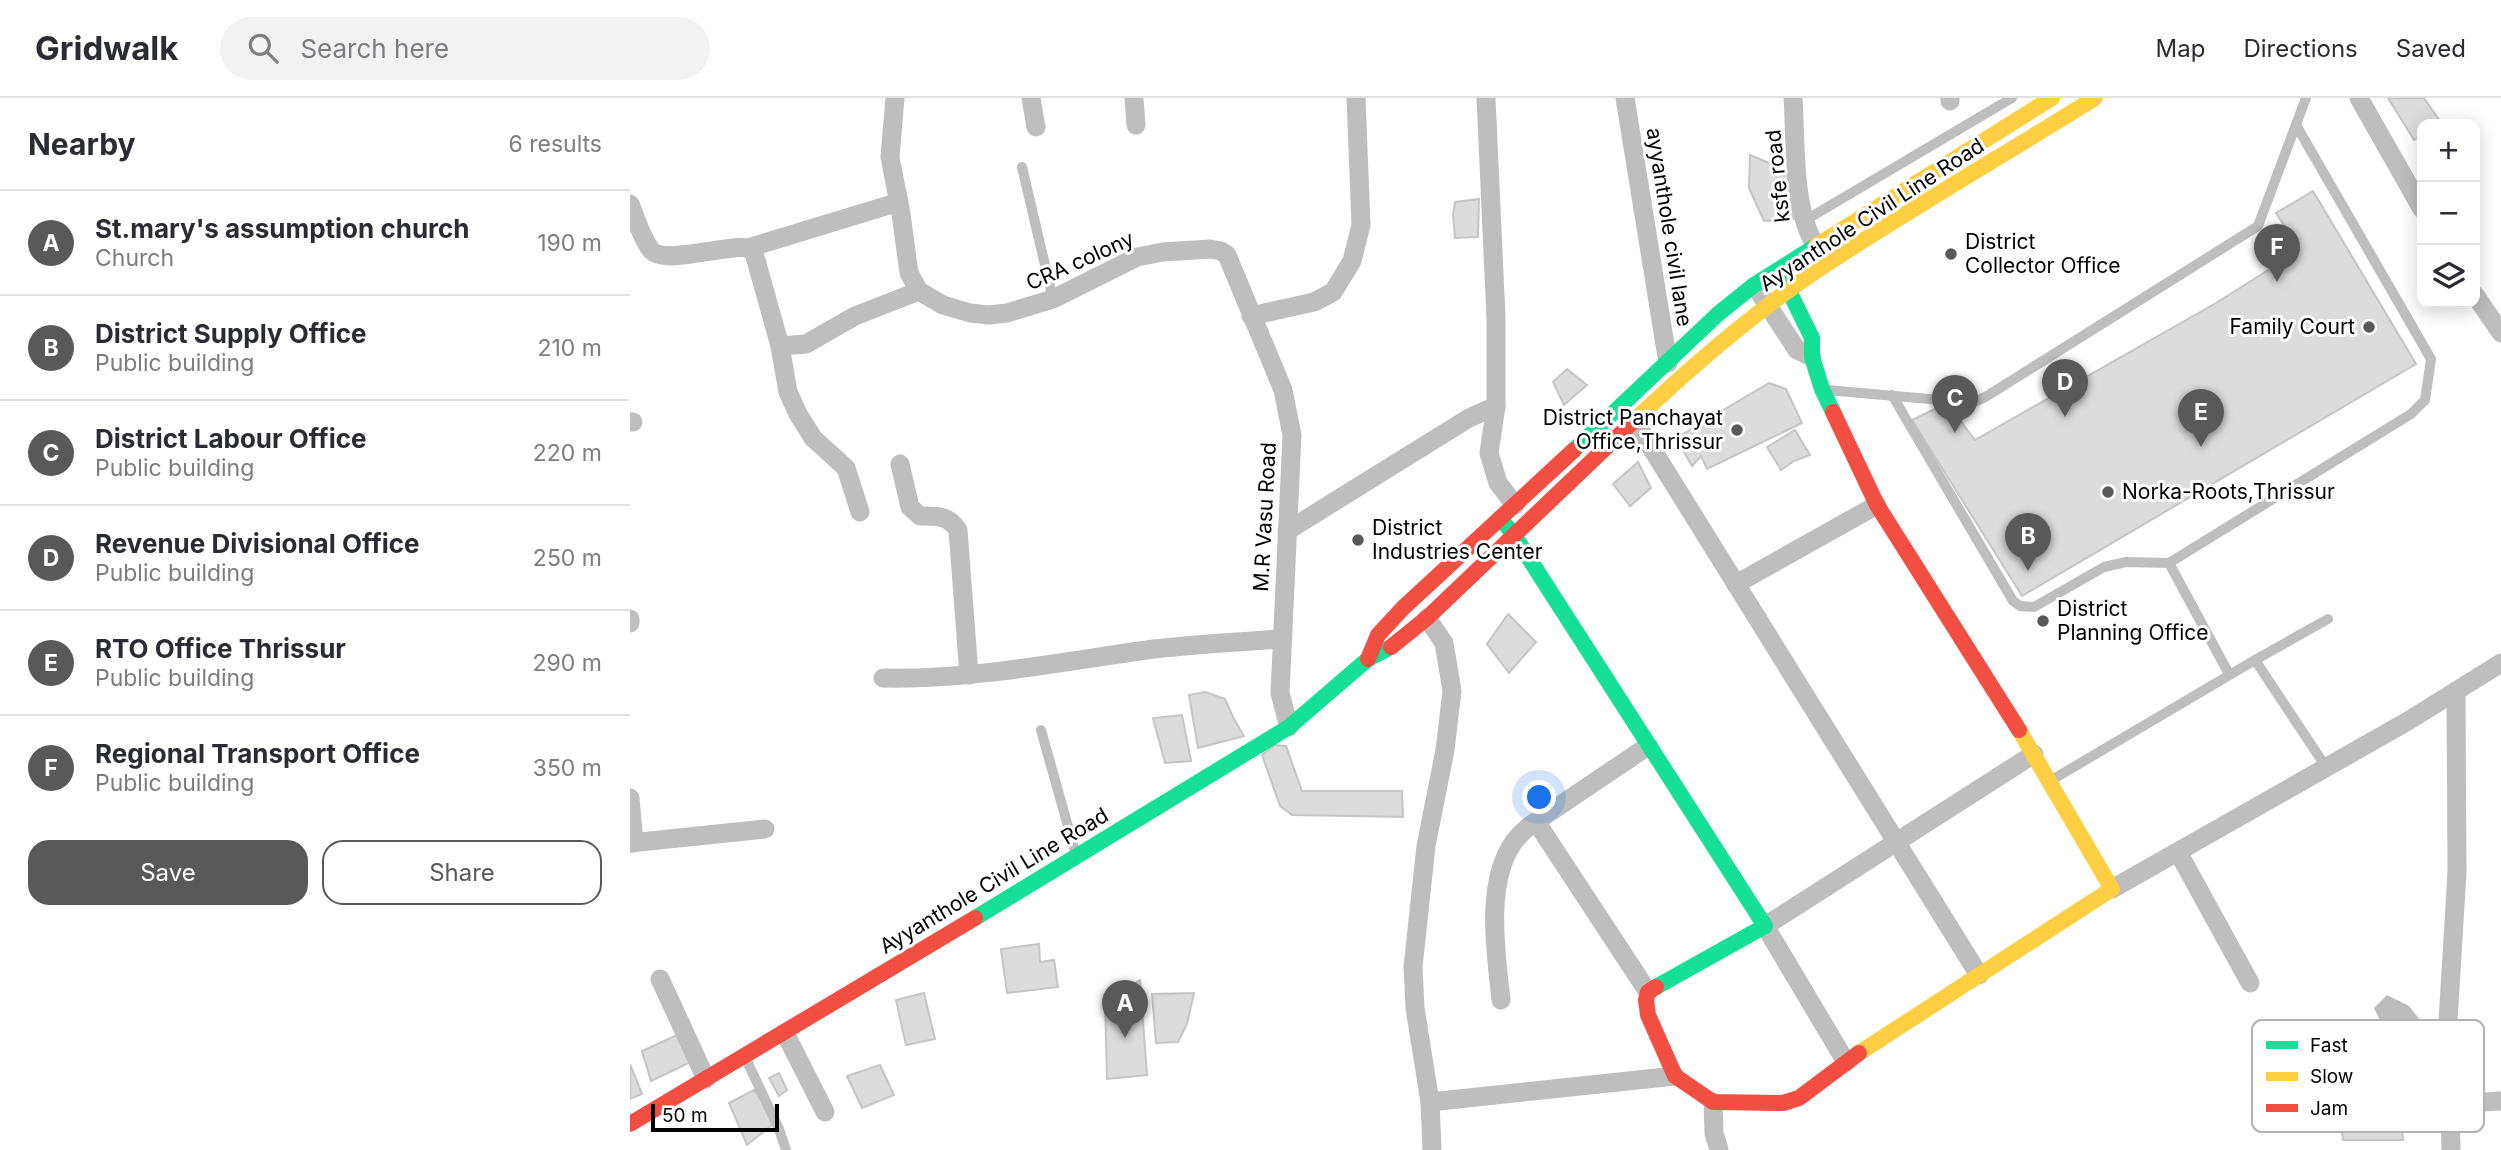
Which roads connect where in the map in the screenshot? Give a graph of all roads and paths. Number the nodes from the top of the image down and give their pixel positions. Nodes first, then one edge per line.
1 (895, 98) edge
2 (1031, 98) edge
3 (1134, 98) edge
4 (1356, 98) edge
5 (1486, 98) edge
6 (1625, 98) edge
7 (1793, 98) edge
8 (2012, 98) edge
9 (2052, 98) edge
10 (2095, 98) edge
11 (2306, 98) edge
12 (2359, 98) edge
13 (1136, 125) dead end
14 (2296, 125) junction
15 (1036, 127) dead end
16 (1022, 167) dead end
17 (2417, 200) edge
18 (899, 202) junction
19 (630, 204) edge
20 (1803, 222) junction
21 (1816, 246) junction
22 (748, 248) junction
23 (1775, 272) junction
24 (1754, 285) junction
25 (919, 291) junction
26 (1789, 291) junction
27 (1053, 299) junction
28 (2480, 302) edge
29 (1768, 306) junction
30 (1251, 316) junction
31 (2501, 333) edge
32 (780, 346) junction
33 (1812, 358) junction
34 (1668, 363) junction
35 (1822, 389) junction
36 (1892, 396) junction
37 (1496, 406) junction
38 (1634, 420) junction
39 (900, 464) dead end
40 (1515, 505) junction
41 (1877, 505) junction
42 (860, 512) dead end
43 (1500, 518) junction
44 (1287, 531) junction
45 (1514, 535) junction
46 (2169, 564) junction
47 (1736, 584) junction
48 (1427, 618) junction
49 (2328, 619) dead end
50 (1281, 639) junction
51 (1368, 659) junction
52 (2255, 660) junction
53 (2501, 663) edge
54 (2229, 674) junction
55 (969, 675) junction
56 (883, 678) dead end
57 (2456, 691) junction
58 (1289, 726) junction
59 (1041, 730) dead end
60 (1648, 746) junction
61 (2034, 754) junction
62 (2326, 767) junction
63 (2050, 781) junction
64 (630, 798) edge
65 (1537, 823) junction
66 (765, 829) dead end
67 (1896, 842) junction
68 (632, 843) edge
69 (2178, 852) junction
70 (1077, 855) junction
71 (2112, 889) junction
72 (1765, 926) junction
73 (1979, 975) junction
74 (660, 979) dead end
75 (2250, 983) dead end
76 (1648, 992) junction
77 (1501, 1000) dead end
78 (2448, 1020) edge
79 (785, 1033) junction
80 (745, 1057) junction
81 (1846, 1062) junction
82 (1675, 1076) junction
83 (706, 1079) junction
84 (1430, 1102) junction
85 (1713, 1102) junction
86 (825, 1112) dead end
87 (630, 1124) edge
88 (2450, 1132) edge
89 (786, 1150) edge
90 (1432, 1150) edge
91 (1719, 1150) edge
92 (2451, 1150) edge

1 - 18 street
2 - 15 street
3 - 13 street
4 - 30 street
5 - 37 street
6 - 34 street, ayyanthole civil lane
7 - 20 street, ksfe road
8 - 20 lane
9 - 21 main road, Ayyanthole Civil Line Road
10 - 26 main road, Ayyanthole Civil Line Road
11 - 14 lane
12 - 17 street
14 - 36 lane
14 - 46 lane
16 - 27 lane
18 - 22 street
18 - 25 street
19 - 22 street
20 - 21 street, ksfe road
21 - 23 main road, Ayyanthole Civil Line Road
22 - 32 street
23 - 24 main road, Ayyanthole Civil Line Road
23 - 26 main road
24 - 29 street
24 - 34 main road, Ayyanthole Civil Line Road
25 - 27 street, CRA colony
25 - 32 street
26 - 29 main road, Ayyanthole Civil Line Road
26 - 33 main road
27 - 30 street, CRA colony
28 - 31 street
29 - 33 street
29 - 38 main road, Ayyanthole Civil Line Road
30 - 44 street, M.R Vasu Road
32 - 42 street
33 - 35 main road
34 - 40 main road, Ayyanthole Civil Line Road
35 - 36 lane
35 - 41 main road
36 - 46 lane
37 - 40 street
37 - 44 street
38 - 45 main road, Ayyanthole Civil Line Road
38 - 47 street
39 - 55 street
40 - 43 main road, Ayyanthole Civil Line Road
41 - 47 street
41 - 61 main road
43 - 45 main road
43 - 51 main road, Ayyanthole Civil Line Road
44 - 50 street, M.R Vasu Road
45 - 48 main road, Ayyanthole Civil Line Road
45 - 60 main road
46 - 54 lane
47 - 67 street
48 - 51 main road, Ayyanthole Civil Line Road
48 - 84 street
49 - 52 lane
50 - 55 street
50 - 58 street, M.R Vasu Road
51 - 58 main road, Ayyanthole Civil Line Road
52 - 54 lane
52 - 62 lane
53 - 57 street
54 - 63 lane
55 - 56 street
57 - 62 street
57 - 78 street
58 - 70 main road, Ayyanthole Civil Line Road
59 - 70 lane
60 - 65 street
60 - 72 main road
61 - 63 main road
61 - 67 street
62 - 69 street
63 - 71 main road
64 - 68 street
65 - 76 street
65 - 77 street
66 - 68 street
67 - 72 street
67 - 73 street
69 - 71 street
69 - 75 street
70 - 79 main road, Ayyanthole Civil Line Road
71 - 73 main road
72 - 76 main road
72 - 81 street
73 - 81 main road
74 - 83 street
76 - 82 main road
79 - 80 main road, Ayyanthole Civil Line Road
79 - 86 street
80 - 83 main road, Ayyanthole Civil Line Road
80 - 89 lane
81 - 85 main road
82 - 84 street
82 - 85 main road
83 - 87 main road, Ayyanthole Civil Line Road
84 - 90 street
85 - 91 street
88 - 92 street

